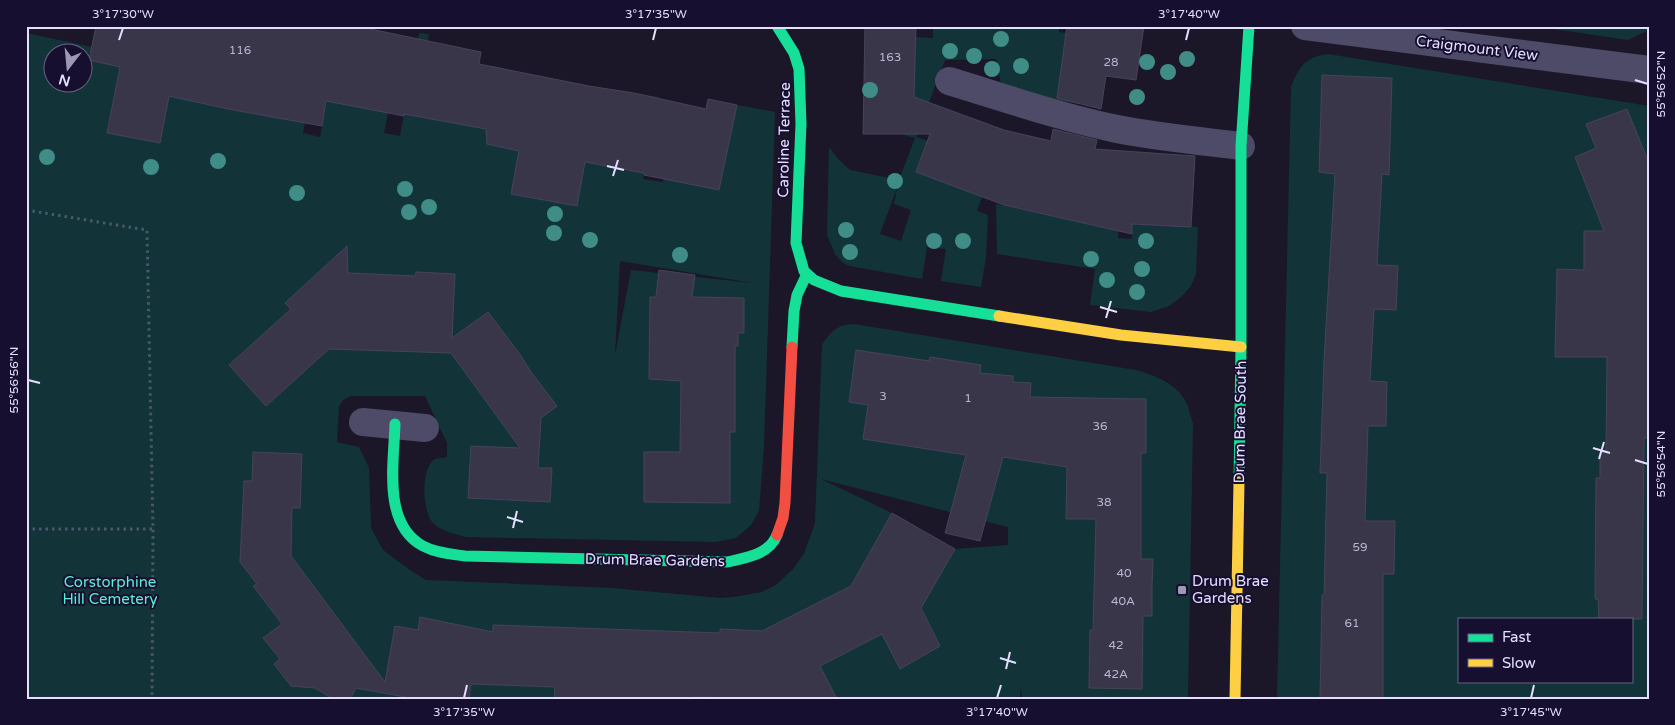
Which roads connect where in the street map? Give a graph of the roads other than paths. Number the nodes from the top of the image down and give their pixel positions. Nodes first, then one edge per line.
1 (777, 26) edge
2 (1248, 26) edge
3 (1305, 26) edge
4 (1649, 70) edge
5 (949, 81) dead end
6 (1241, 146) junction
7 (806, 276) junction
8 (1242, 346) junction
9 (363, 422) dead end
10 (395, 424) junction
11 (424, 428) dead end
12 (1235, 699) edge

1 - 7 street, Caroline Terrace
2 - 6 street, Drum Brae South
3 - 4 street, Craigmount View
5 - 6 street
6 - 8 street, Drum Brae South
7 - 8 street
7 - 10 street, Drum Brae Gardens
8 - 12 street, Drum Brae South
9 - 10 street
10 - 11 street

